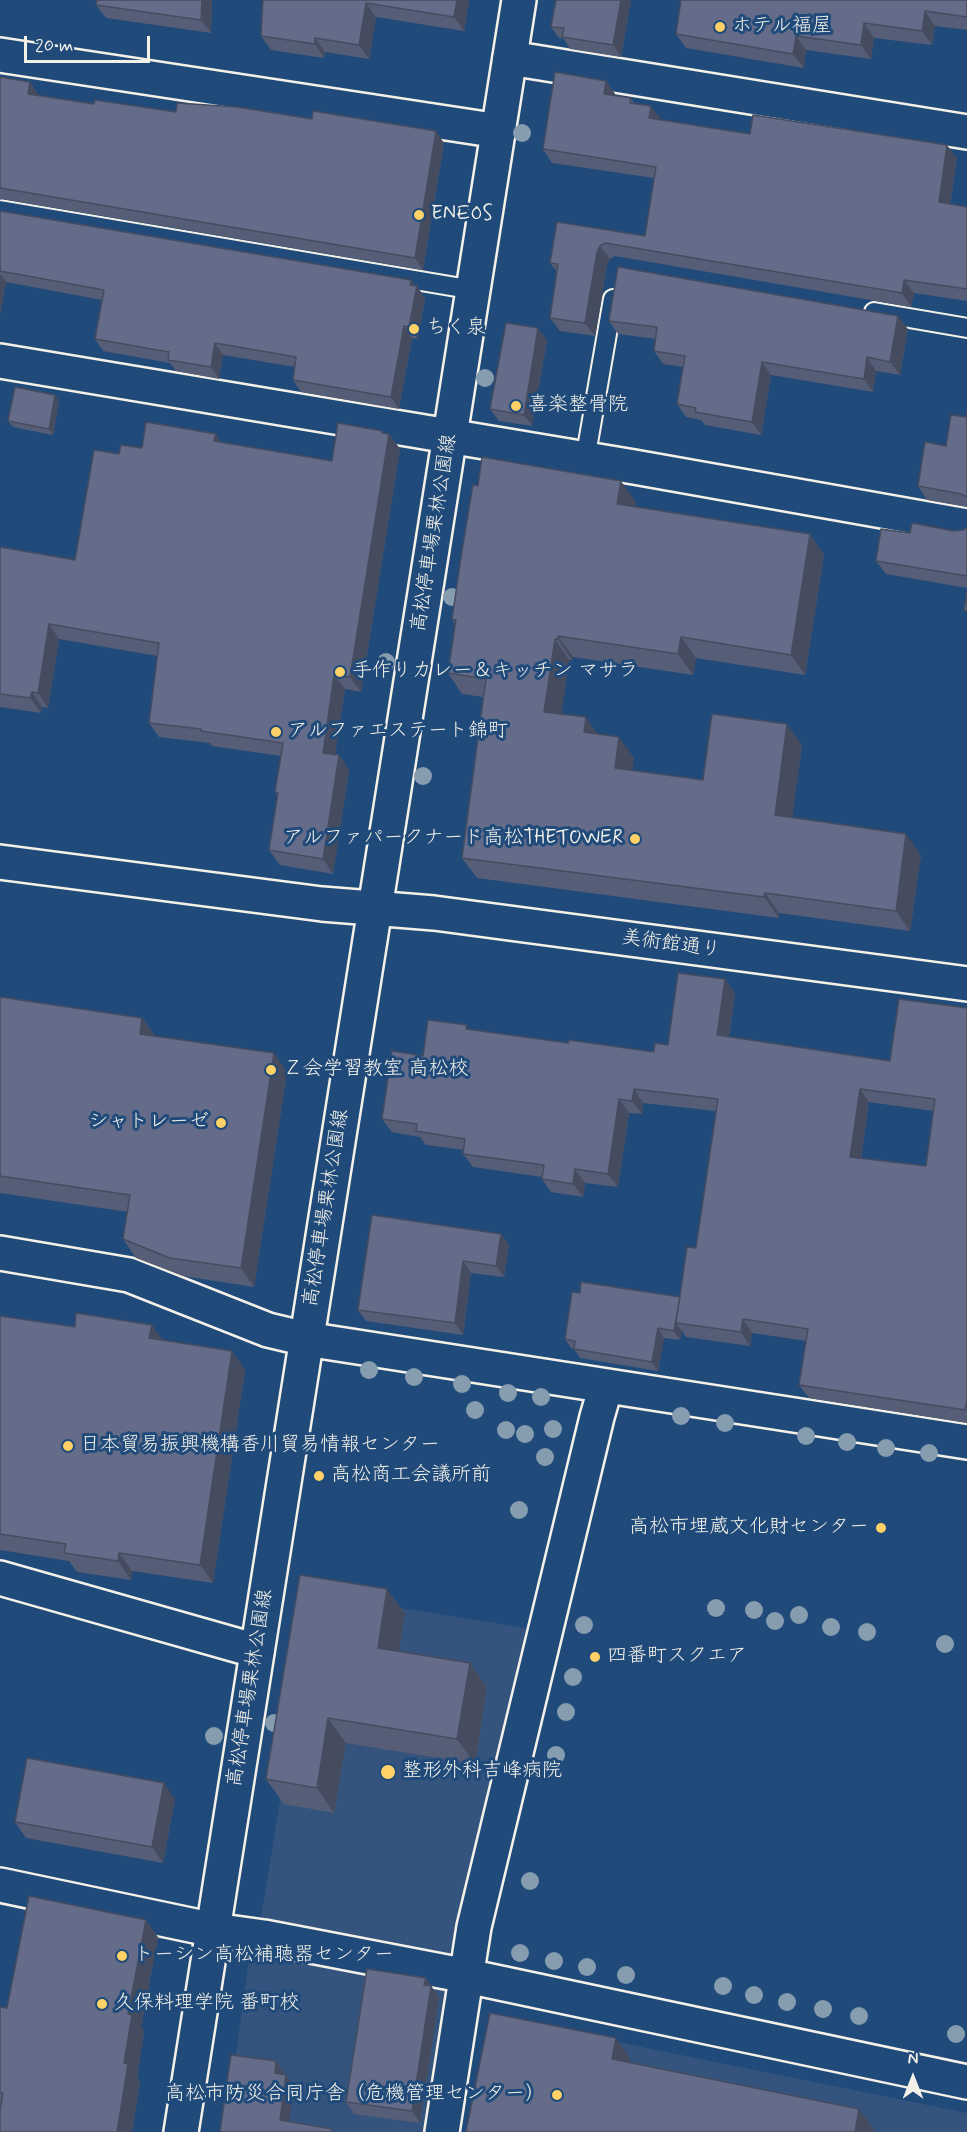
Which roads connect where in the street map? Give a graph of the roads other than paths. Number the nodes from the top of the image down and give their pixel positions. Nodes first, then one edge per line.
1 (519, 0) edge
2 (0, 55) edge
3 (510, 58) junction
4 (499, 130) junction
5 (967, 132) edge
6 (0, 210) edge
7 (616, 279) edge
8 (474, 290) junction
9 (862, 310) edge
10 (967, 328) edge
11 (0, 361) edge
12 (450, 437) junction
13 (585, 460) junction
14 (967, 526) edge
15 (0, 862) edge
16 (375, 909) junction
17 (967, 984) edge
18 (0, 1252) edge
19 (306, 1339) junction
20 (606, 1386) junction
21 (967, 1442) edge
22 (0, 1578) edge
23 (257, 1651) junction
24 (0, 1885) edge
25 (214, 1930) junction
26 (467, 1976) junction
27 (967, 2082) edge
28 (181, 2132) edge
29 (442, 2132) edge

1 - 3 street, 高松停車場栗林公園線
2 - 4 street
3 - 4 street, 高松停車場栗林公園線
3 - 5 street
4 - 8 street, 高松停車場栗林公園線
6 - 8 lane
7 - 13 lane
8 - 12 street, 高松停車場栗林公園線
9 - 10 lane
11 - 12 street
12 - 13 street
12 - 16 street, 高松停車場栗林公園線
13 - 14 street
15 - 16 street, 美術館通り
16 - 17 street, 美術館通り
16 - 19 street, 高松停車場栗林公園線
18 - 19 street
19 - 20 street
19 - 23 street, 高松停車場栗林公園線
20 - 21 street
20 - 26 street
22 - 23 street
23 - 25 street, 高松停車場栗林公園線
24 - 25 street
25 - 26 street
25 - 28 street, 高松停車場栗林公園線
26 - 27 street
26 - 29 street

